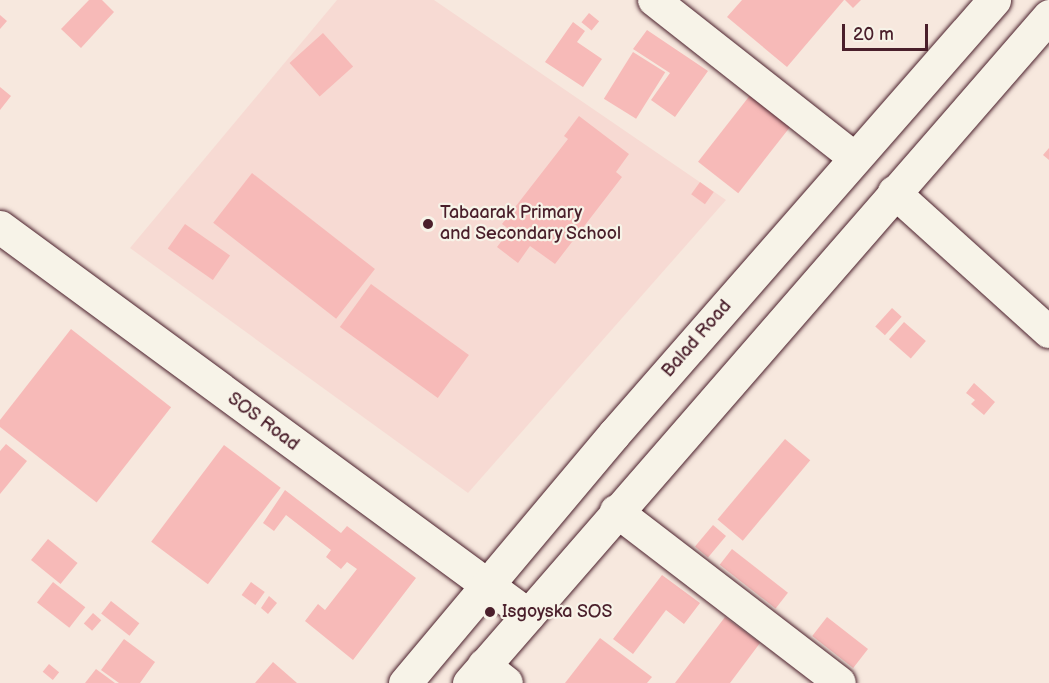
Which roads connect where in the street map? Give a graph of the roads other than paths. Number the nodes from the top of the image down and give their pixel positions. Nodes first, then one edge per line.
1 (654, 0) edge
2 (994, 0) edge
3 (1047, 24) edge
4 (855, 158) junction
5 (894, 192) junction
6 (0, 227) edge
7 (1049, 332) edge
8 (616, 511) junction
9 (488, 588) junction
10 (528, 615) junction
11 (487, 677) edge
12 (405, 683) edge
13 (840, 683) edge

1 - 4 street
2 - 4 main road, Balad Road
3 - 5 main road
4 - 9 main road, Balad Road
5 - 7 street
5 - 8 main road
6 - 9 main road, SOS Road
8 - 10 main road
8 - 13 street
9 - 10 main road, SOS Road
9 - 12 main road, Balad Road
10 - 11 main road

